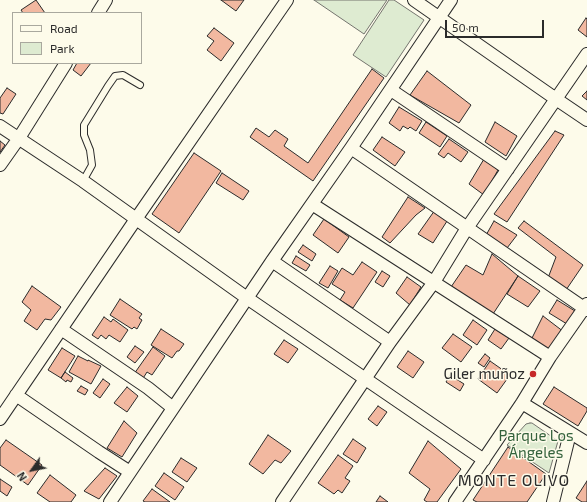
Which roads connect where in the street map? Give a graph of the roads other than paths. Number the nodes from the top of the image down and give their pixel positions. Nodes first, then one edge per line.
1 (106, 0) edge
2 (287, 0) edge
3 (414, 0) edge
4 (451, 0) edge
5 (99, 12) edge
6 (439, 17) junction
7 (587, 54) edge
8 (65, 64) edge
9 (140, 85) dead end
10 (391, 90) junction
11 (556, 99) junction
12 (587, 120) edge
13 (0, 126) edge
14 (19, 138) junction
15 (351, 148) junction
16 (0, 165) edge
17 (508, 169) junction
18 (84, 181) junction
19 (312, 204) junction
20 (136, 219) junction
21 (467, 228) junction
22 (272, 261) junction
23 (434, 282) junction
24 (247, 298) junction
25 (586, 308) edge
26 (61, 330) junction
27 (390, 342) junction
28 (550, 357) junction
29 (365, 378) junction
30 (16, 394) junction
31 (522, 403) junction
32 (173, 408) junction
33 (0, 419) edge
34 (570, 433) junction
35 (587, 443) edge
36 (484, 460) junction
37 (130, 472) junction
38 (110, 502) edge
39 (282, 502) edge
40 (455, 502) edge
41 (553, 502) edge

1 - 5 street
2 - 20 street
3 - 6 street
4 - 6 street
6 - 10 street
6 - 11 street
7 - 11 street
8 - 14 street
9 - 18 lane
10 - 15 street
10 - 17 street
11 - 12 street
11 - 17 street
13 - 14 street
14 - 16 street
14 - 18 street
15 - 19 street
15 - 21 street
17 - 21 street
18 - 20 street
19 - 22 street
19 - 23 street
20 - 24 street
20 - 26 street
21 - 23 street
21 - 25 street
22 - 24 street
22 - 27 street
23 - 27 street
23 - 28 street
24 - 29 street
24 - 32 street
25 - 28 street
26 - 30 street
26 - 32 street
27 - 29 street
28 - 31 street
29 - 36 street
29 - 39 street
30 - 33 street
30 - 37 street
31 - 34 street
31 - 36 street
32 - 37 street
34 - 35 street
34 - 41 street
36 - 40 street
37 - 38 street

